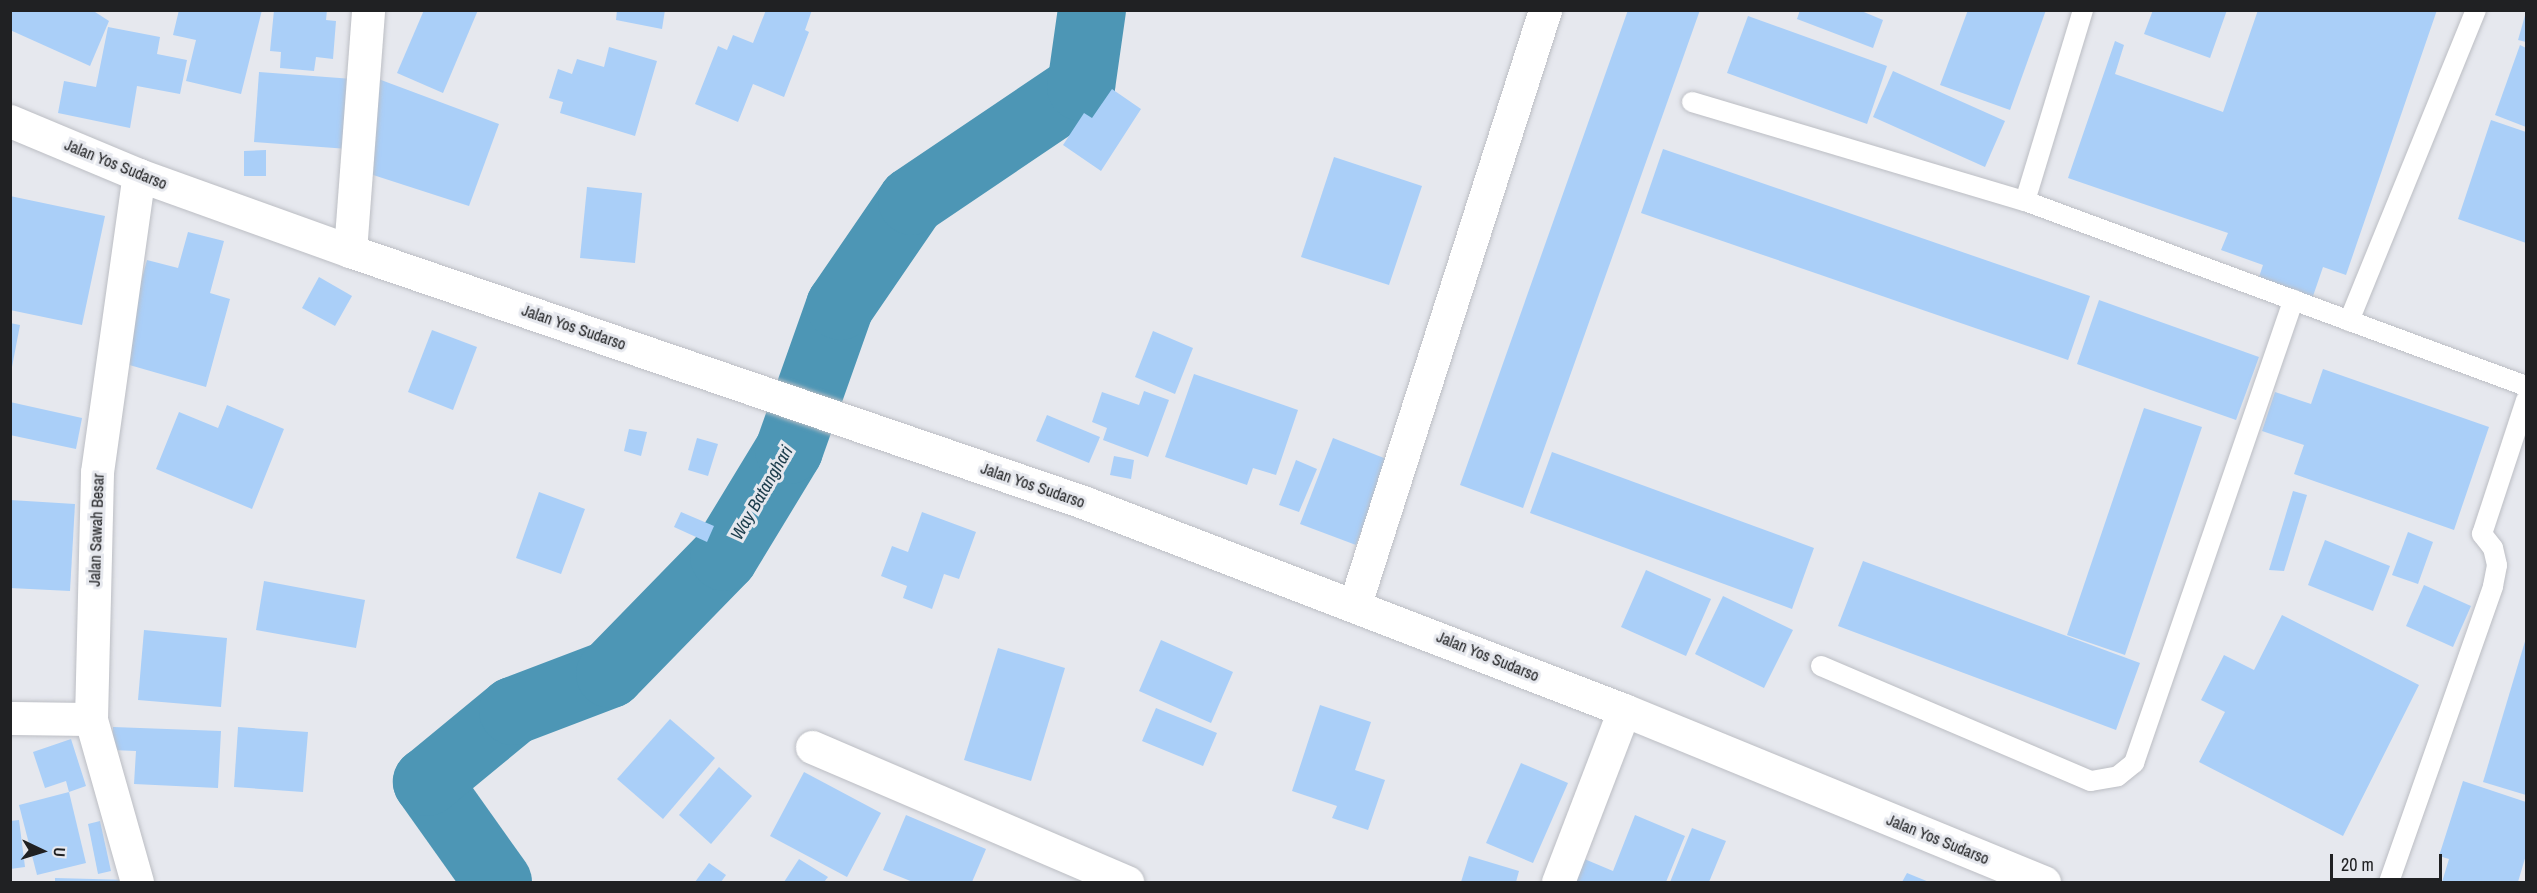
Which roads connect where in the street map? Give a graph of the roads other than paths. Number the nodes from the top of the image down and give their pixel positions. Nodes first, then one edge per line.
1 (368, 10) edge
2 (1545, 10) edge
3 (2083, 10) edge
4 (2476, 10) edge
5 (1692, 102) dead end
6 (10, 121) edge
7 (139, 175) junction
8 (2025, 201) junction
9 (350, 251) junction
10 (2293, 300) junction
11 (2349, 321) junction
12 (2526, 386) edge
13 (2526, 400) edge
14 (1355, 604) junction
15 (1821, 666) dead end
16 (1624, 710) junction
17 (10, 718) edge
18 (91, 719) junction
19 (812, 747) dead end
20 (137, 882) edge
21 (1127, 882) edge
22 (1558, 882) edge
23 (2044, 882) edge
24 (2389, 882) edge

1 - 9 street
2 - 14 street
3 - 8 lane
4 - 11 lane
5 - 8 lane
6 - 7 street, Jalan Yos Sudarso
7 - 9 street, Jalan Yos Sudarso
7 - 18 street, Jalan Sawah Besar
8 - 10 lane
9 - 14 street, Jalan Yos Sudarso
10 - 11 lane
10 - 15 lane
11 - 12 lane
13 - 24 lane
14 - 16 street, Jalan Yos Sudarso
16 - 22 street
16 - 23 street, Jalan Yos Sudarso
17 - 18 street
18 - 20 street, Jalan Sawah Besar
19 - 21 street

